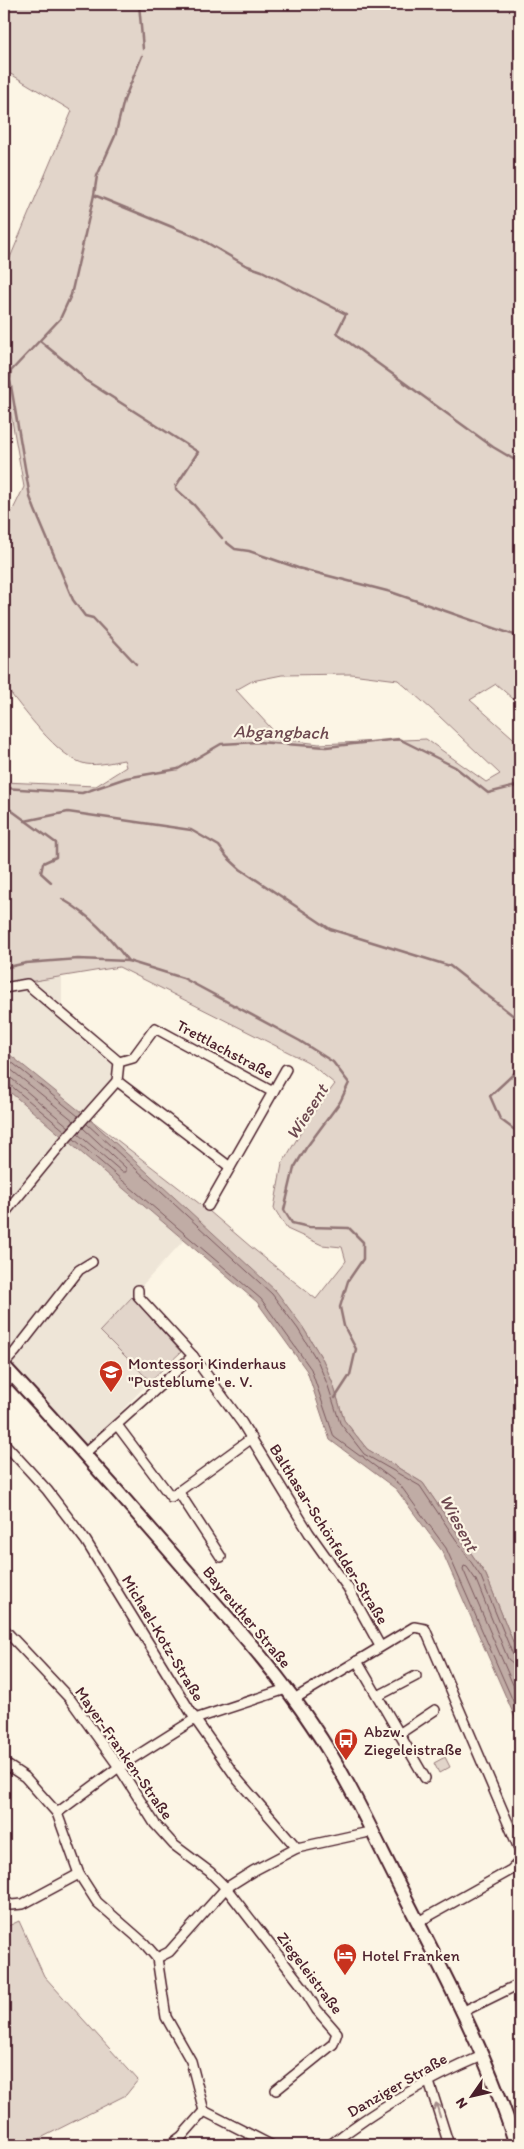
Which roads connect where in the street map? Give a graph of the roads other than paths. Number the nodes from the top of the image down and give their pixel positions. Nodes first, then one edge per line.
1 (4, 988) edge
2 (119, 1062) junction
3 (286, 1069) dead end
4 (117, 1081) junction
5 (273, 1092) junction
6 (230, 1167) junction
7 (208, 1206) dead end
8 (4, 1214) edge
9 (92, 1262) dead end
10 (138, 1290) dead end
11 (193, 1356) junction
12 (7, 1369) edge
13 (4, 1385) edge
14 (117, 1425) junction
15 (252, 1438) junction
16 (4, 1443) edge
17 (84, 1454) junction
18 (178, 1492) junction
19 (221, 1557) dead end
20 (4, 1629) edge
21 (380, 1646) junction
22 (357, 1661) junction
23 (416, 1676) dead end
24 (290, 1694) junction
25 (378, 1696) junction
26 (435, 1710) dead end
27 (195, 1720) junction
28 (399, 1734) junction
29 (4, 1763) edge
30 (119, 1767) junction
31 (424, 1778) dead end
32 (57, 1813) junction
33 (374, 1832) junction
34 (296, 1848) junction
35 (520, 1851) edge
36 (520, 1861) edge
37 (79, 1874) junction
38 (226, 1888) junction
39 (4, 1901) edge
40 (418, 1922) junction
41 (157, 1958) junction
42 (520, 1988) edge
43 (462, 2012) junction
44 (482, 2056) junction
45 (429, 2082) junction
46 (276, 2090) dead end
47 (204, 2112) junction
48 (170, 2145) edge
49 (271, 2145) edge
50 (330, 2145) edge
51 (449, 2145) edge
52 (516, 2145) edge

1 - 2 street
2 - 4 street
2 - 5 street, Trettlachstraße
3 - 5 street, Trettlachstraße
4 - 6 street
4 - 8 street
5 - 6 street, Trettlachstraße
6 - 7 street, Trettlachstraße
9 - 12 street
10 - 11 street, Balthasar-Schönfelder-Straße
11 - 14 street
11 - 15 street, Balthasar-Schönfelder-Straße
12 - 13 street
12 - 17 main road, Bayreuther Straße
14 - 17 street
14 - 18 street
15 - 18 street, Balthasar-Schönfelder-Straße
15 - 21 street, Balthasar-Schönfelder-Straße
16 - 27 street, Michael-Kotz-Straße
17 - 24 main road, Bayreuther Straße
18 - 19 street
20 - 30 street, Mayer-Franken-Straße
21 - 22 street
21 - 35 street
22 - 24 street
22 - 25 street
23 - 25 street
24 - 27 street
24 - 33 main road, Bayreuther Straße
25 - 28 street
26 - 28 street
27 - 30 street
27 - 34 street, Michael-Kotz-Straße
28 - 31 street
29 - 32 street
30 - 32 street
30 - 38 street, Mayer-Franken-Straße
32 - 37 street
33 - 34 street
33 - 40 main road, Bayreuther Straße
34 - 38 street
36 - 40 street
37 - 39 street
37 - 41 street
38 - 41 street
38 - 46 street, Ziegeleistraße
40 - 43 main road, Bayreuther Straße
41 - 47 street
42 - 43 street
43 - 44 main road, Bayreuther Straße
44 - 45 street, Danziger Straße
44 - 52 main road, Bayreuther Straße
45 - 50 street, Danziger Straße
51 -> 45 street
47 - 48 street
47 - 49 street

